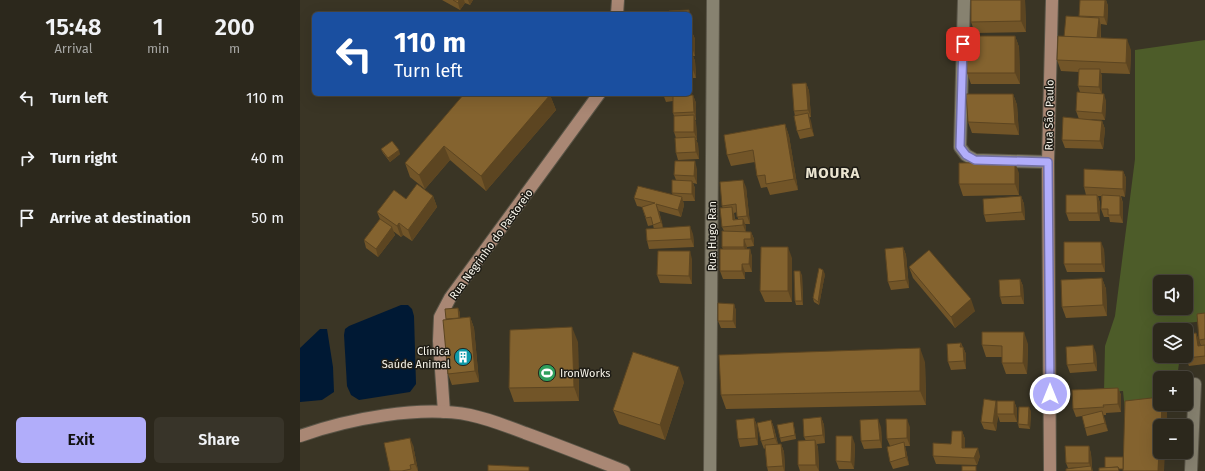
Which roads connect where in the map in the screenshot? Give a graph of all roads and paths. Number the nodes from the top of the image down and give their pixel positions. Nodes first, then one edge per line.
1 (618, 0) edge
2 (713, 0) edge
3 (964, 0) edge
4 (1052, 0) edge
5 (617, 12) edge
6 (598, 96) edge
7 (1048, 162) junction
8 (1195, 384) dead end
9 (444, 412) junction
10 (300, 436) edge
11 (624, 471) edge
12 (710, 471) edge
13 (1050, 471) edge
14 (1191, 471) edge

1 - 5 street
2 - 12 street, Rua Hugo Ran
3 - 7 street
4 - 7 street, Rua São Paulo
6 - 9 street, Rua Negrinho do Pastoreio
7 - 13 street, Rua São Paulo
8 - 14 street
9 - 10 street
9 - 11 street

